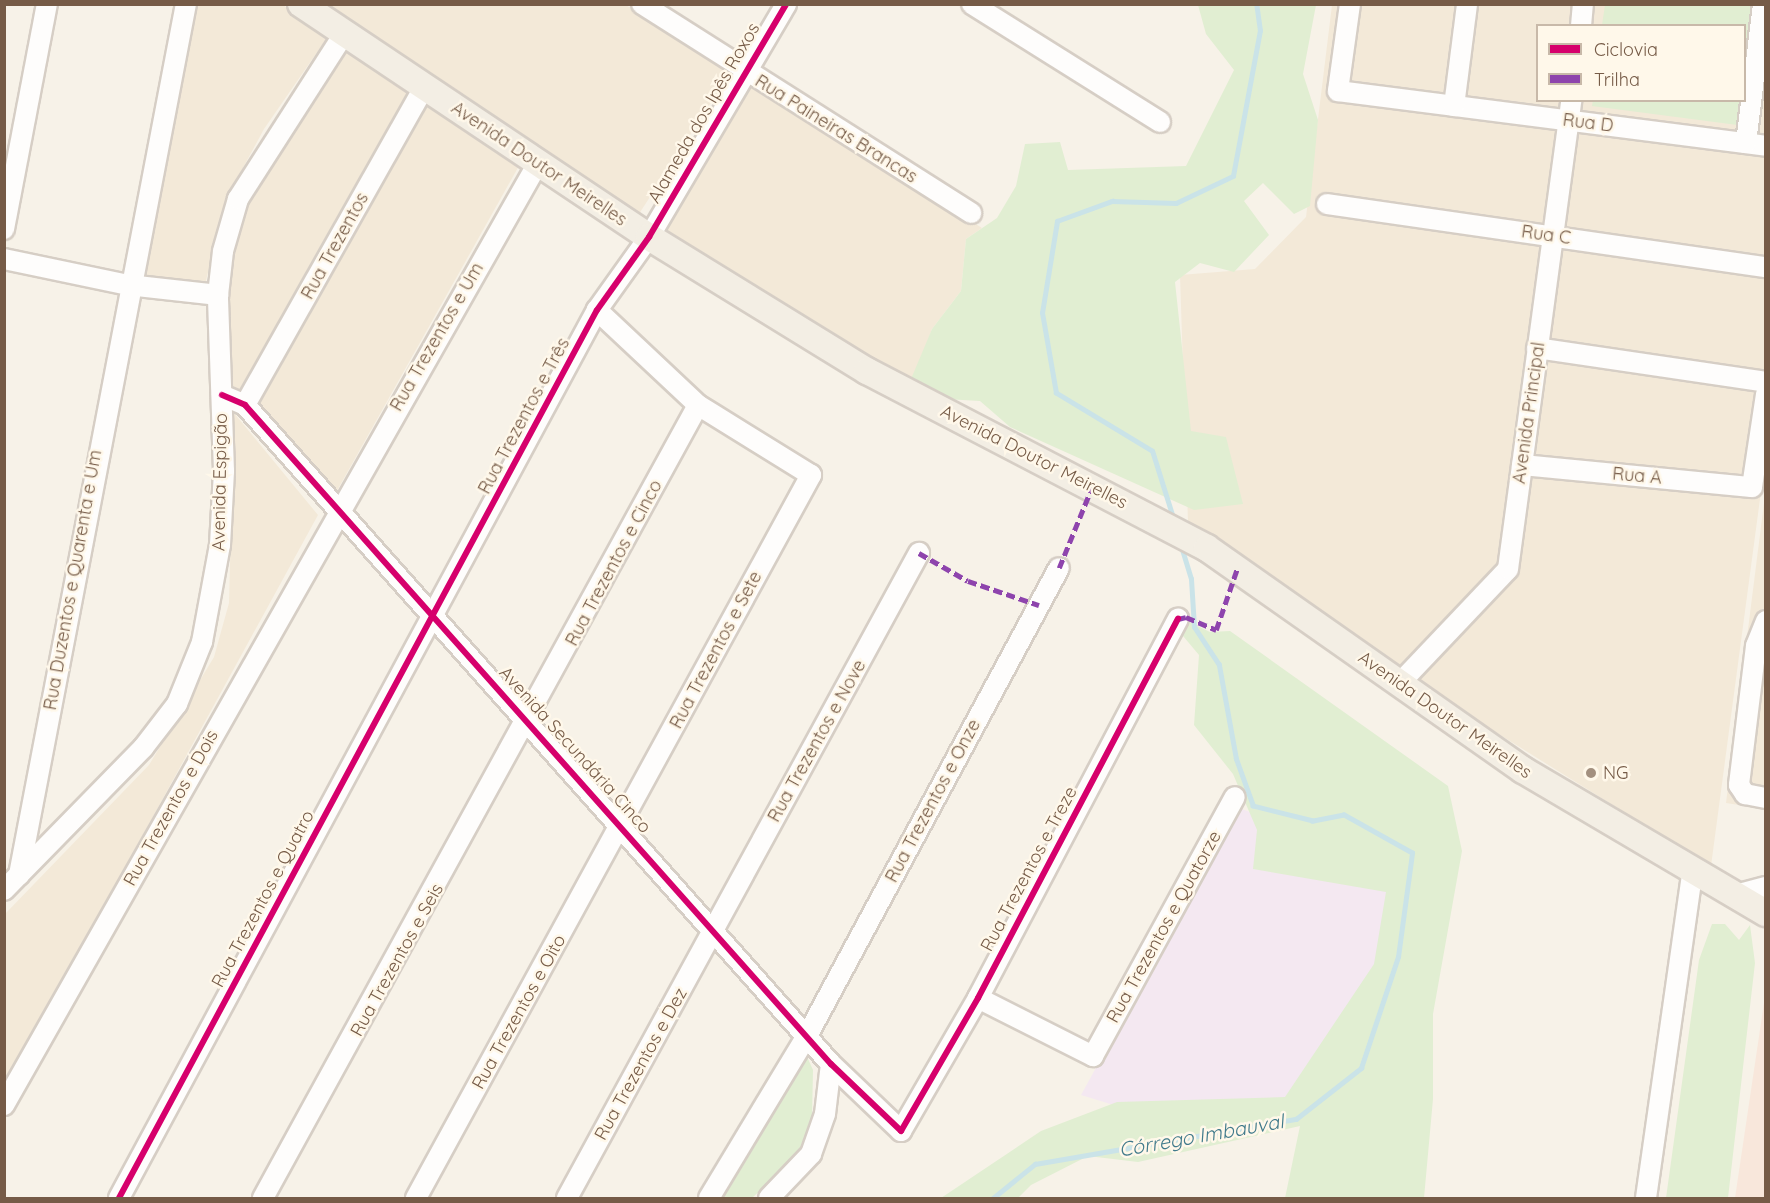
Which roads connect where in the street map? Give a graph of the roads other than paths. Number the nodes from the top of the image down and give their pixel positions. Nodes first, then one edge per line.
1 (47, 4) edge
2 (186, 4) edge
3 (301, 4) edge
4 (642, 4) edge
5 (786, 4) edge
6 (972, 4) edge
7 (1350, 4) edge
8 (1467, 4) edge
9 (1583, 4) edge
10 (1763, 4) edge
11 (1581, 24) edge
12 (344, 34) junction
13 (744, 71) junction
14 (424, 87) junction
15 (1454, 106) junction
16 (1569, 110) edge
17 (1160, 122) dead end
18 (1746, 143) junction
19 (1766, 146) edge
20 (538, 163) junction
21 (1327, 204) dead end
22 (971, 213) dead end
23 (4, 229) edge
24 (1552, 236) junction
25 (649, 237) junction
26 (4, 259) edge
27 (1766, 267) edge
28 (128, 285) junction
29 (218, 296) junction
30 (597, 310) junction
31 (1537, 348) junction
32 (1766, 382) edge
33 (1766, 394) edge
34 (222, 395) junction
35 (245, 405) junction
36 (698, 405) junction
37 (1522, 465) junction
38 (337, 510) junction
39 (919, 553) dead end
40 (1059, 568) dead end
41 (434, 614) junction
42 (1178, 619) dead end
43 (1766, 621) edge
44 (1399, 684) junction
45 (530, 721) junction
46 (1234, 797) dead end
47 (1766, 798) edge
48 (622, 825) junction
49 (1692, 873) junction
50 (19, 875) junction
51 (1766, 887) edge
52 (4, 890) edge
53 (1732, 896) junction
54 (1766, 913) edge
55 (714, 930) junction
56 (978, 998) junction
57 (807, 1034) junction
58 (831, 1064) junction
59 (4, 1105) edge
60 (901, 1131) joint
61 (119, 1198) edge
62 (263, 1198) edge
63 (416, 1198) edge
64 (567, 1198) edge
65 (709, 1198) edge
66 (769, 1198) edge
67 (1646, 1198) edge

1 - 23 street
2 - 28 street, Rua Duzentos e Quarenta e Um
3 - 12 main road, Avenida Doutor Meirelles
4 - 13 street, Rua Paineiras Brancas
5 - 13 street, Alameda dos Ipês Roxos
6 - 17 street
7 - 15 street, Rua D
8 - 15 street
9 - 11 street
10 - 18 street
12 - 14 main road, Avenida Doutor Meirelles
12 - 29 street, Avenida Espigão
13 - 22 street, Rua Paineiras Brancas
13 - 25 street, Alameda dos Ipês Roxos
14 - 20 main road, Avenida Doutor Meirelles
14 - 35 street, Rua Trezentos
15 - 16 street, Rua D
16 - 18 street, Rua D
16 - 24 street, Avenida Principal
18 - 19 street, Rua D
20 - 25 main road, Avenida Doutor Meirelles
20 - 38 street, Rua Trezentos e Um
21 - 24 street, Rua C
24 - 27 street, Rua C
24 - 31 street, Avenida Principal
25 - 30 street, Rua Trezentos e Três
25 - 44 main road, Avenida Doutor Meirelles
26 - 28 street
28 - 29 street
28 - 50 street, Rua Duzentos e Quarenta e Um
29 - 34 street, Avenida Espigão
30 - 36 street
30 - 41 street, Rua Trezentos e Três
31 - 32 street
31 - 37 street, Avenida Principal
33 - 37 street, Rua A
34 - 35 street, Avenida Secundária Cinco
34 - 50 street, Avenida Espigão
35 - 38 street, Avenida Secundária Cinco
36 - 45 street, Rua Trezentos e Cinco
36 - 48 street, Rua Trezentos e Sete
37 - 44 street, Avenida Principal
38 - 41 street, Avenida Secundária Cinco
38 - 59 street, Rua Trezentos e Dois
39 - 55 street, Rua Trezentos e Nove
40 - 57 street, Rua Trezentos e Onze
41 - 45 street, Avenida Secundária Cinco
41 - 61 street, Rua Trezentos e Quatro
42 - 56 street, Rua Trezentos e Treze
43 - 47 street
44 - 49 main road, Avenida Doutor Meirelles
45 - 48 street, Avenida Secundária Cinco
45 - 62 street, Rua Trezentos e Seis
46 - 56 street, Rua Trezentos e Quatorze
48 - 55 street, Avenida Secundária Cinco
48 - 63 street, Rua Trezentos e Oito
49 - 53 main road, Avenida Doutor Meirelles
49 - 67 street
50 - 52 street, Avenida Espigão
51 - 53 street
53 - 54 main road, Avenida Doutor Meirelles
55 - 57 street, Avenida Secundária Cinco
55 - 64 street, Rua Trezentos e Dez
56 - 60 street, Rua Trezentos e Treze
57 - 58 street, Avenida Secundária Cinco
57 - 65 street, Rua Trezentos e Onze
58 - 60 street, Avenida Secundária Cinco
58 - 66 street

